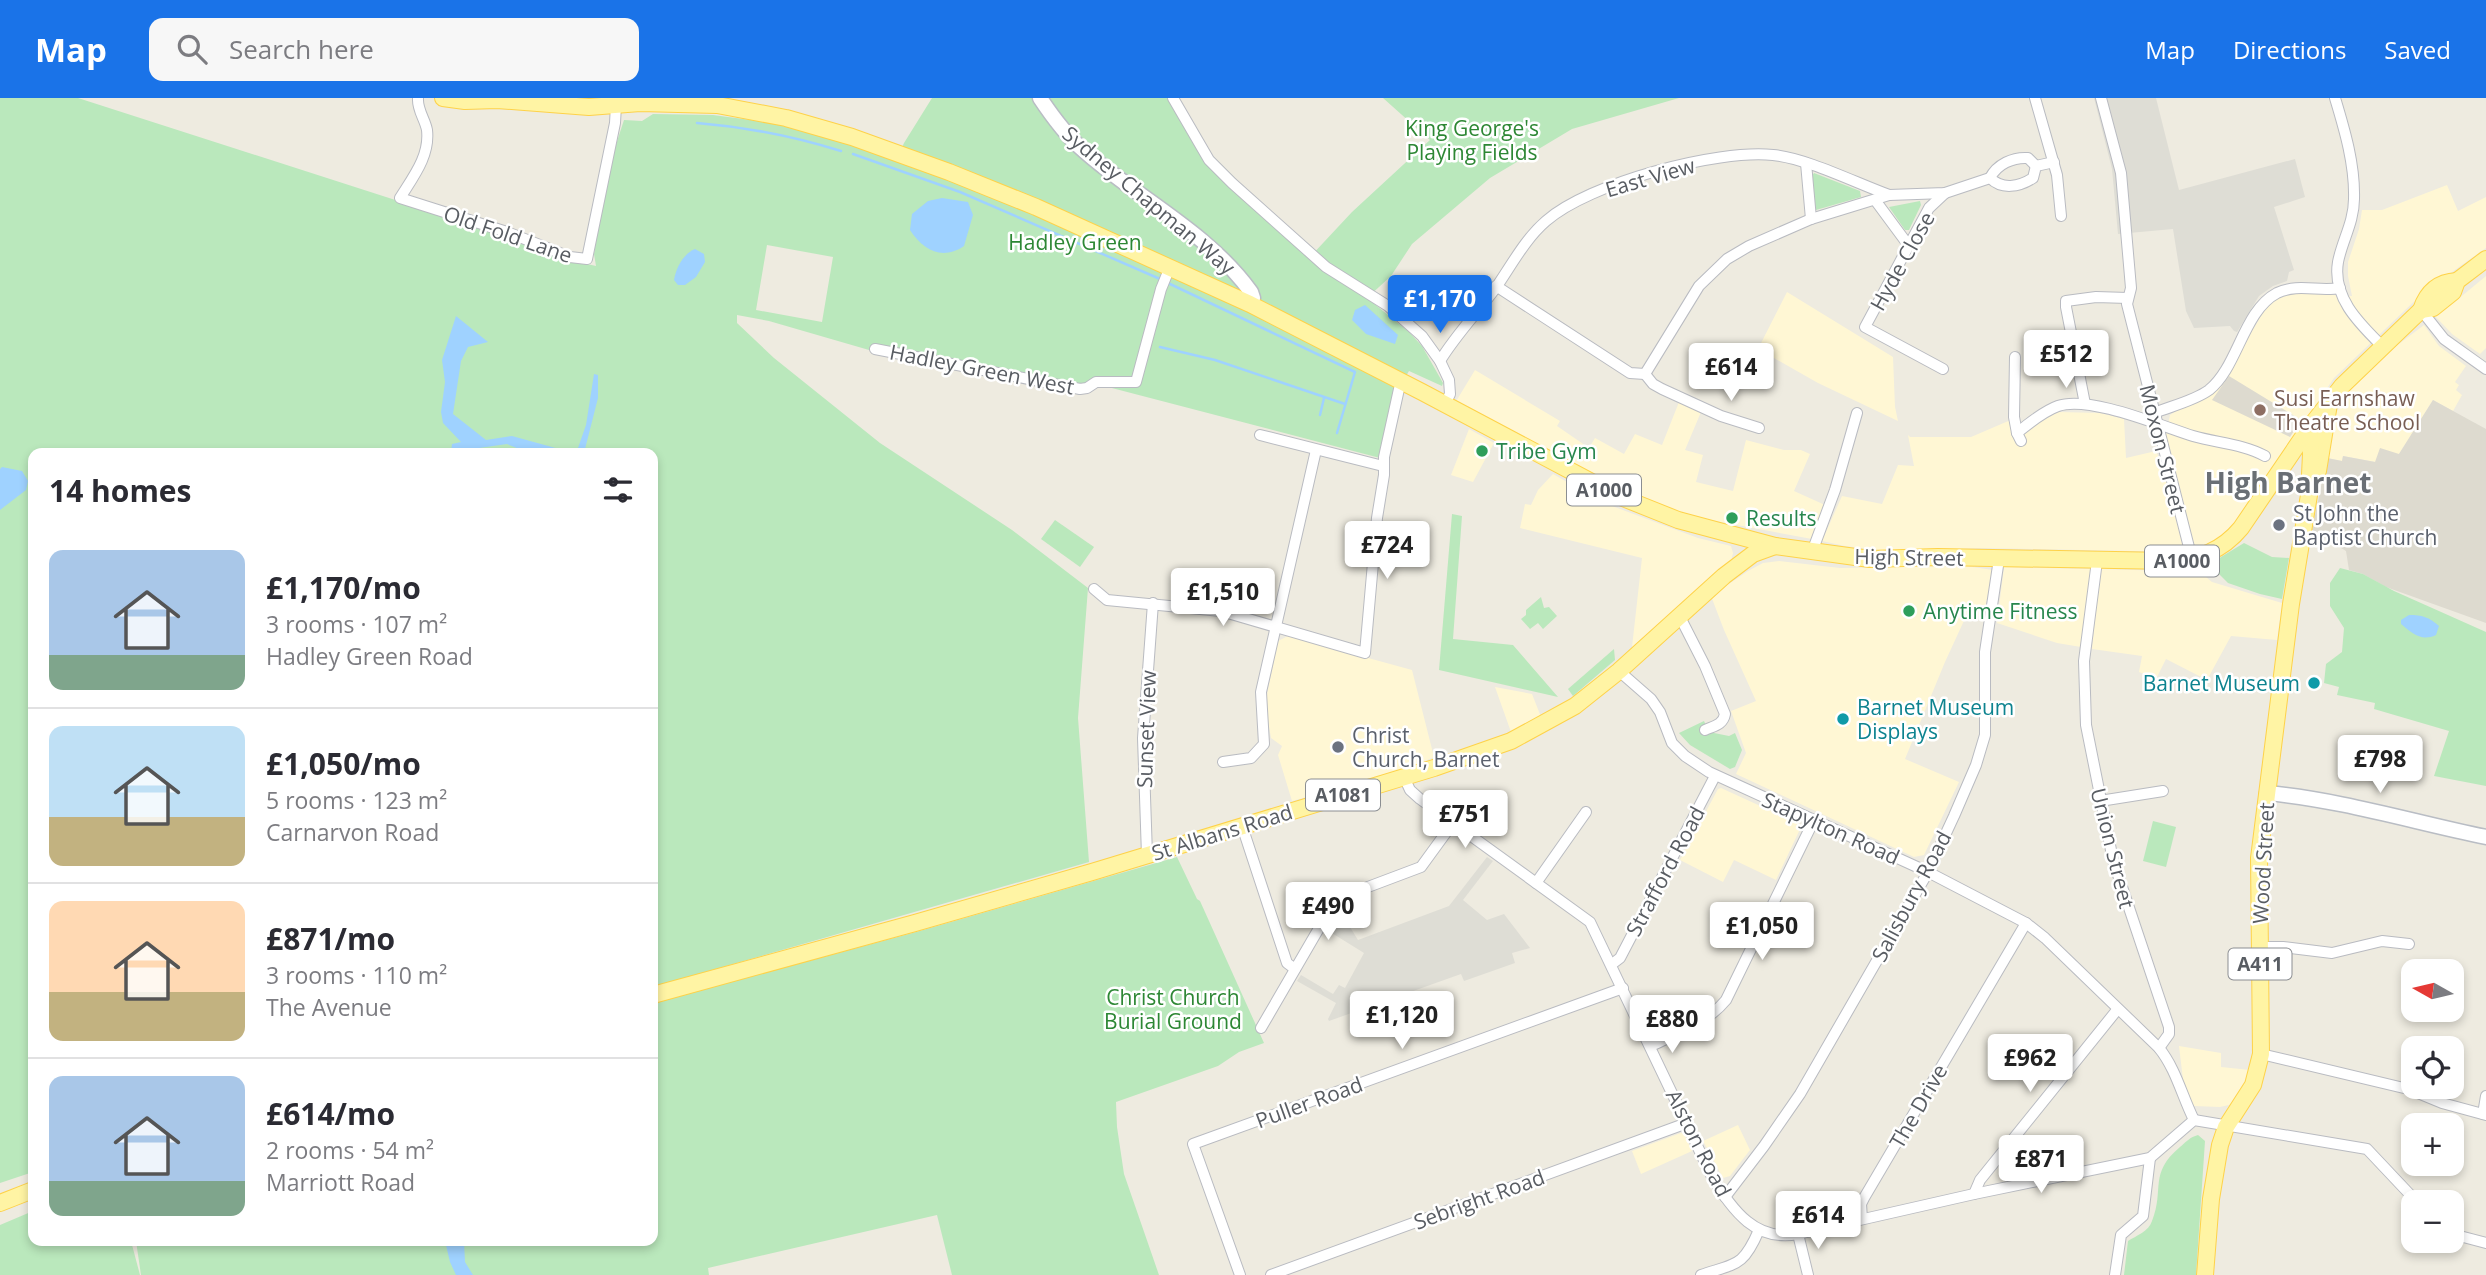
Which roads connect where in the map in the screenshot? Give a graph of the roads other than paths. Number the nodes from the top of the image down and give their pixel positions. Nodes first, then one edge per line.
1 (418, 98) edge
2 (443, 98) edge
3 (1040, 98) edge
4 (1173, 98) edge
5 (2035, 98) edge
6 (2101, 98) edge
7 (2335, 98) edge
8 (493, 99) edge
9 (640, 101) edge
10 (677, 101) edge
11 (718, 101) edge
12 (616, 105) junction
13 (2054, 162) junction
14 (1806, 163) junction
15 (2036, 166) junction
16 (1990, 178) junction
17 (1945, 193) junction
18 (1889, 195) junction
19 (1875, 200) junction
20 (2061, 216) dead end
21 (1811, 219) junction
22 (1909, 246) junction
23 (2486, 259) edge
24 (1170, 267) junction
25 (1496, 286) junction
26 (2340, 288) junction
27 (2128, 298) junction
28 (1250, 304) junction
29 (2421, 310) junction
30 (2382, 346) junction
31 (875, 349) dead end
32 (2015, 357) dead end
33 (1440, 361) junction
34 (1943, 369) dead end
35 (2486, 369) edge
36 (1645, 374) junction
37 (1402, 382) junction
38 (1445, 404) junction
39 (2085, 404) junction
40 (2329, 404) junction
41 (1857, 413) dead end
42 (2155, 417) junction
43 (1759, 428) dead end
44 (1260, 435) dead end
45 (2309, 449) junction
46 (1316, 450) junction
47 (2265, 456) dead end
48 (2279, 465) junction
49 (1383, 466) junction
50 (2310, 485) junction
51 (1732, 534) junction
52 (1751, 546) junction
53 (1775, 546) joint
54 (1812, 552) junction
55 (1998, 559) junction
56 (2192, 559) junction
57 (2097, 561) junction
58 (1736, 566) junction
59 (1094, 589) dead end
60 (1153, 603) junction
61 (1679, 615) junction
62 (1276, 628) junction
63 (1619, 671) junction
64 (1704, 730) dead end
65 (1223, 762) dead end
66 (1715, 776) junction
67 (1404, 777) junction
68 (2163, 791) dead end
69 (2267, 793) junction
70 (2100, 801) junction
71 (1586, 812) dead end
72 (1814, 820) junction
73 (1453, 823) junction
74 (1242, 825) junction
75 (2486, 837) edge
76 (1147, 855) junction
77 (1928, 872) junction
78 (1536, 883) junction
79 (2025, 923) junction
80 (2409, 944) dead end
81 (2259, 947) junction
82 (1612, 964) junction
83 (1295, 969) junction
84 (1623, 988) junction
85 (658, 994) edge
86 (2117, 1010) junction
87 (1261, 1028) dead end
88 (1651, 1046) junction
89 (2159, 1048) junction
90 (2262, 1054) junction
91 (2486, 1097) edge
92 (2484, 1115) edge
93 (2194, 1120) junction
94 (1687, 1123) junction
95 (2226, 1127) junction
96 (2150, 1158) junction
97 (2406, 1190) edge
98 (28, 1192) edge
99 (1975, 1194) junction
100 (1725, 1197) junction
101 (0, 1203) edge
102 (1862, 1219) junction
103 (1759, 1230) junction
104 (1798, 1234) junction
105 (2464, 1237) edge
106 (2486, 1242) edge
107 (1240, 1275) edge
108 (1271, 1275) edge
109 (1701, 1275) edge
110 (1808, 1275) edge
111 (2115, 1275) edge
112 (2205, 1275) edge

1 - 12 street, Old Fold Lane
2 - 8 main road, A1000
3 - 28 street, Sydney Chapman Way
4 - 33 street
5 - 13 street
6 - 27 street, Moxon Street
7 - 26 street
8 - 12 main road, A1000
9 - 10 main road, A1000
9 - 12 main road, A1000
10 - 11 main road, A1000
11 - 24 main road, A1000
13 - 15 street
13 - 20 street
14 - 18 street, East View
14 - 21 street
14 - 25 street, East View
15 - 16 street
15 - 16 street
16 - 17 street
17 - 18 street
17 - 22 street, Hyde Close
18 - 19 street
19 - 21 street
19 - 22 street
21 - 36 street
22 - 34 street, Hyde Close
23 - 29 main road, High Street / A1000
24 - 28 main road, A1000
24 - 31 street, Hadley Green West
25 - 33 street, East View
25 - 36 street
26 - 30 street
26 - 42 street
27 - 39 street
27 - 42 street, Moxon Street
28 - 37 main road, A1000
29 - 30 main road, High Street / A1000
29 - 35 street
30 - 40 main road, High Street / A1000
32 - 39 street
33 - 38 street
36 - 43 street
37 - 38 main road, A1000
37 - 49 street
38 - 51 main road, A1000
39 - 42 street
40 - 45 main road, Wood Street / A411
40 - 45 main road, High Street / A1000
41 - 54 street
42 - 47 street
42 - 56 street, Moxon Street
44 - 46 street
45 - 48 main road, High Street / A1000
45 - 50 main road, Wood Street / A411
46 - 49 street
46 - 62 street
48 - 50 main road
48 - 56 main road, High Street / A1000
49 - 62 street
50 - 69 main road, Wood Street / A411
51 - 52 main road, A1000
51 - 58 main road
52 - 53 main road, St Albans Road / A1081
52 - 58 main road, St Albans Road / A1081
53 - 54 main road, High Street / A1000
54 - 55 main road, High Street / A1000
55 - 57 main road, High Street / A1000
55 - 77 street, Salisbury Road
56 - 57 main road, High Street / A1000
57 - 70 street, Union Street
58 - 61 main road, St Albans Road / A1081
59 - 60 street
60 - 62 street
60 - 76 street, Sunset View
61 - 63 main road, St Albans Road / A1081
61 - 64 street
62 - 65 street
63 - 66 street, Stapylton Road
63 - 67 main road, St Albans Road / A1081
66 - 72 street, Stapylton Road
66 - 82 street, Strafford Road
67 - 73 street, Alston Road
67 - 74 main road, St Albans Road / A1081
68 - 70 street
69 - 75 street
69 - 81 main road, Wood Street / A411
70 - 89 street, Union Street
71 - 78 street
72 - 77 street, Stapylton Road
72 - 88 street
73 - 78 street, Alston Road
73 - 83 street
74 - 76 main road, St Albans Road / A1081
74 - 83 street
76 - 85 main road, St Albans Road / A1081
77 - 79 street, Stapylton Road
77 - 100 street, Salisbury Road
78 - 82 street, Alston Road
79 - 86 street, Stapylton Road
79 - 102 street, The Drive
80 - 81 street
81 - 90 main road, Wood Street / A411
82 - 84 street, Alston Road
83 - 87 street
84 - 88 street, Alston Road
84 - 107 street, Puller Road
86 - 89 street, Stapylton Road
86 - 99 street
88 - 94 street, Alston Road
89 - 93 street
90 - 92 street
90 - 95 main road, Wood Street / A411
91 - 92 street
93 - 95 street
93 - 96 street
94 - 100 street, Alston Road
94 - 108 street, Sebright Road
95 - 97 street
95 - 112 main road, Wood Street / A411
96 - 99 street
96 - 111 street
98 - 101 main road
99 - 102 street
100 - 103 street, Alston Road
102 - 104 street
103 - 104 street
103 - 109 street
104 - 110 street
105 - 106 street

